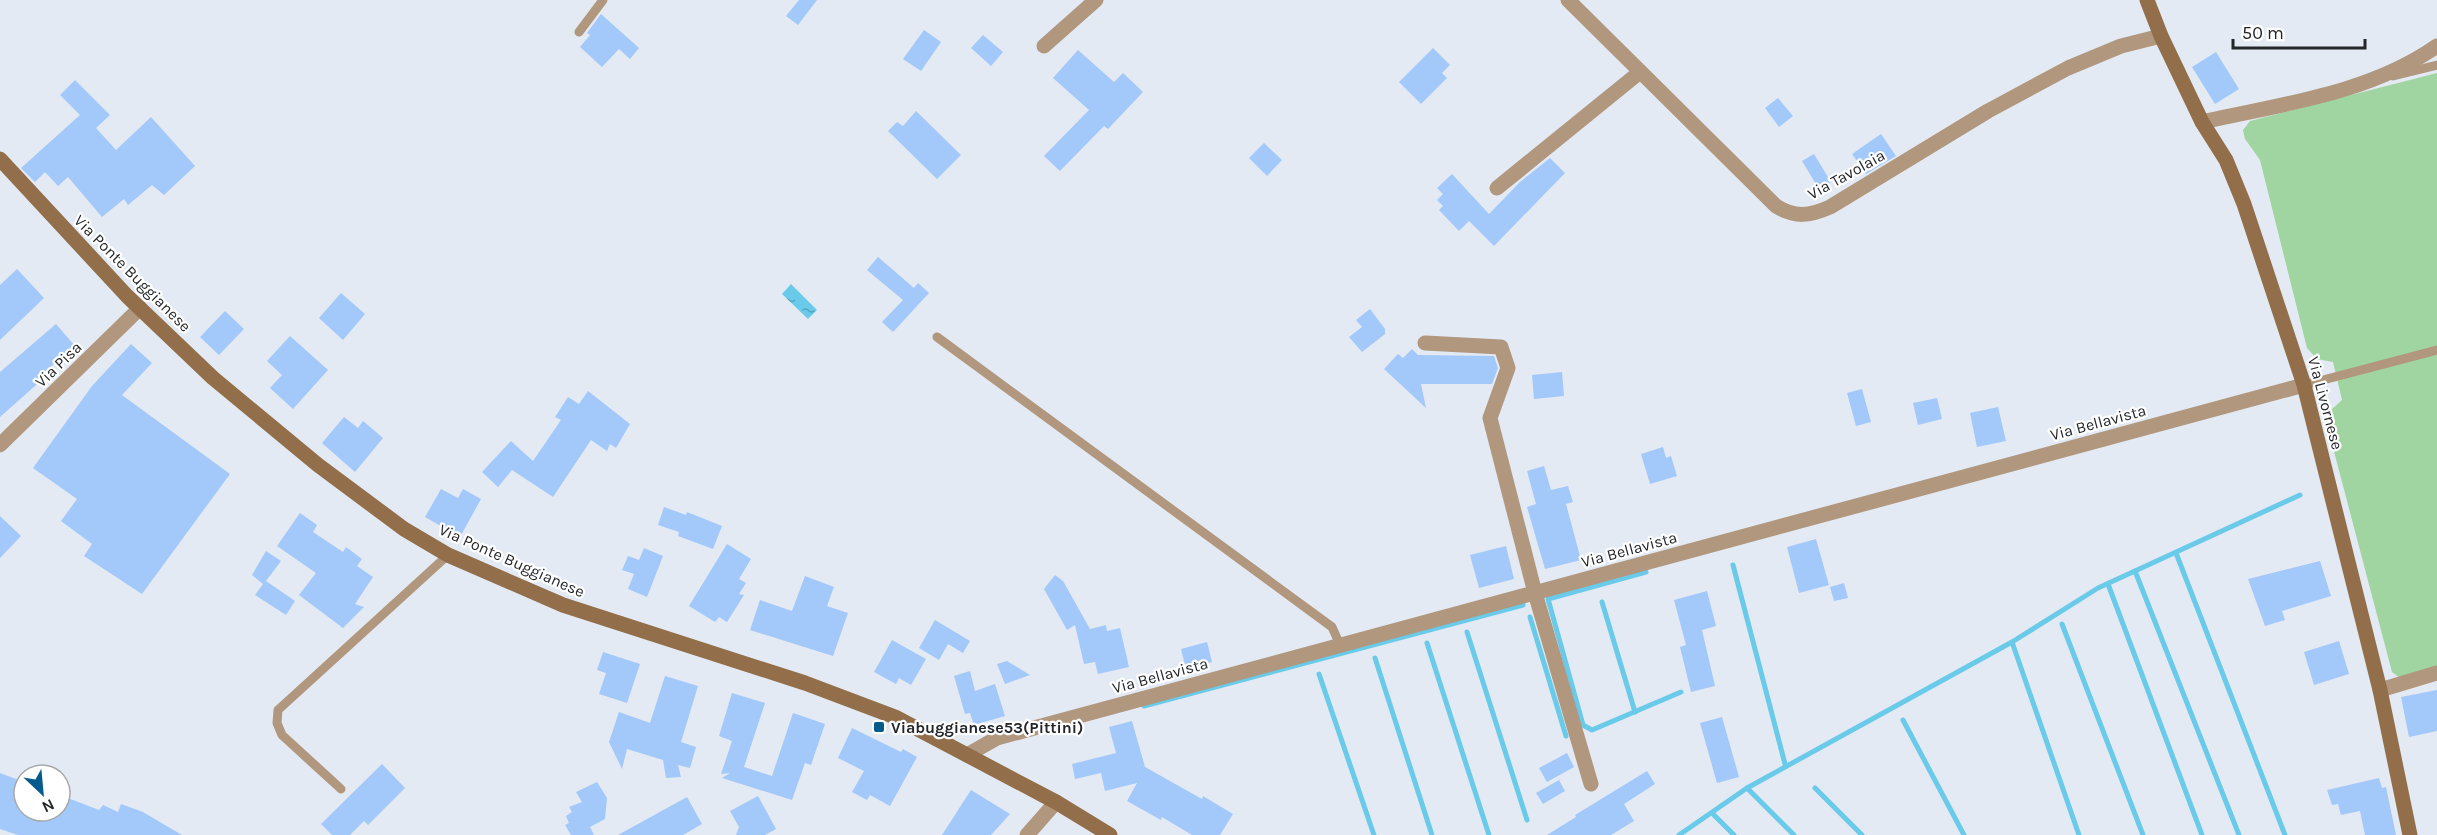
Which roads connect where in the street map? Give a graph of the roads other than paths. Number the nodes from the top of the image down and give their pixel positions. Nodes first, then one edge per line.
1 (603, 0) edge
2 (1096, 0) edge
3 (1568, 0) edge
4 (2147, 0) edge
5 (579, 32) dead end
6 (2161, 36) junction
7 (1044, 46) dead end
8 (2437, 46) edge
9 (2437, 65) edge
10 (1640, 72) junction
11 (2350, 88) junction
12 (2202, 122) junction
13 (0, 159) edge
14 (1497, 188) dead end
15 (140, 308) junction
16 (937, 337) dead end
17 (1425, 343) dead end
18 (2437, 350) edge
19 (2304, 385) junction
20 (0, 445) edge
21 (448, 555) junction
22 (1535, 593) junction
23 (1340, 645) junction
24 (2437, 673) edge
25 (2379, 690) junction
26 (967, 755) junction
27 (1591, 784) dead end
28 (340, 789) dead end
29 (1056, 802) junction
30 (1027, 835) edge
31 (1110, 835) edge
32 (2410, 835) edge

1 - 5 lane
2 - 7 street
3 - 10 street, Via Tavolaia
4 - 6 main road, Via Livornese
6 - 10 street, Via Tavolaia
6 - 12 main road, Via Livornese
8 - 11 street
9 - 11 lane
10 - 14 street
11 - 12 street
12 - 19 main road, Via Livornese
13 - 15 main road, Via Ponte Buggianese
15 - 20 street, Via Pisa
15 - 21 main road, Via Ponte Buggianese
16 - 23 lane
17 - 22 street
18 - 19 lane
19 - 22 street, Via Bellavista
19 - 25 main road, Via Livornese
21 - 26 main road, Via Ponte Buggianese
21 - 28 lane
22 - 23 street, Via Bellavista
22 - 27 street
23 - 26 street, Via Bellavista
24 - 25 street
25 - 32 main road, Via Livornese
26 - 29 main road, Via Ponte Buggianese
29 - 30 street
29 - 31 main road, Via Ponte Buggianese

